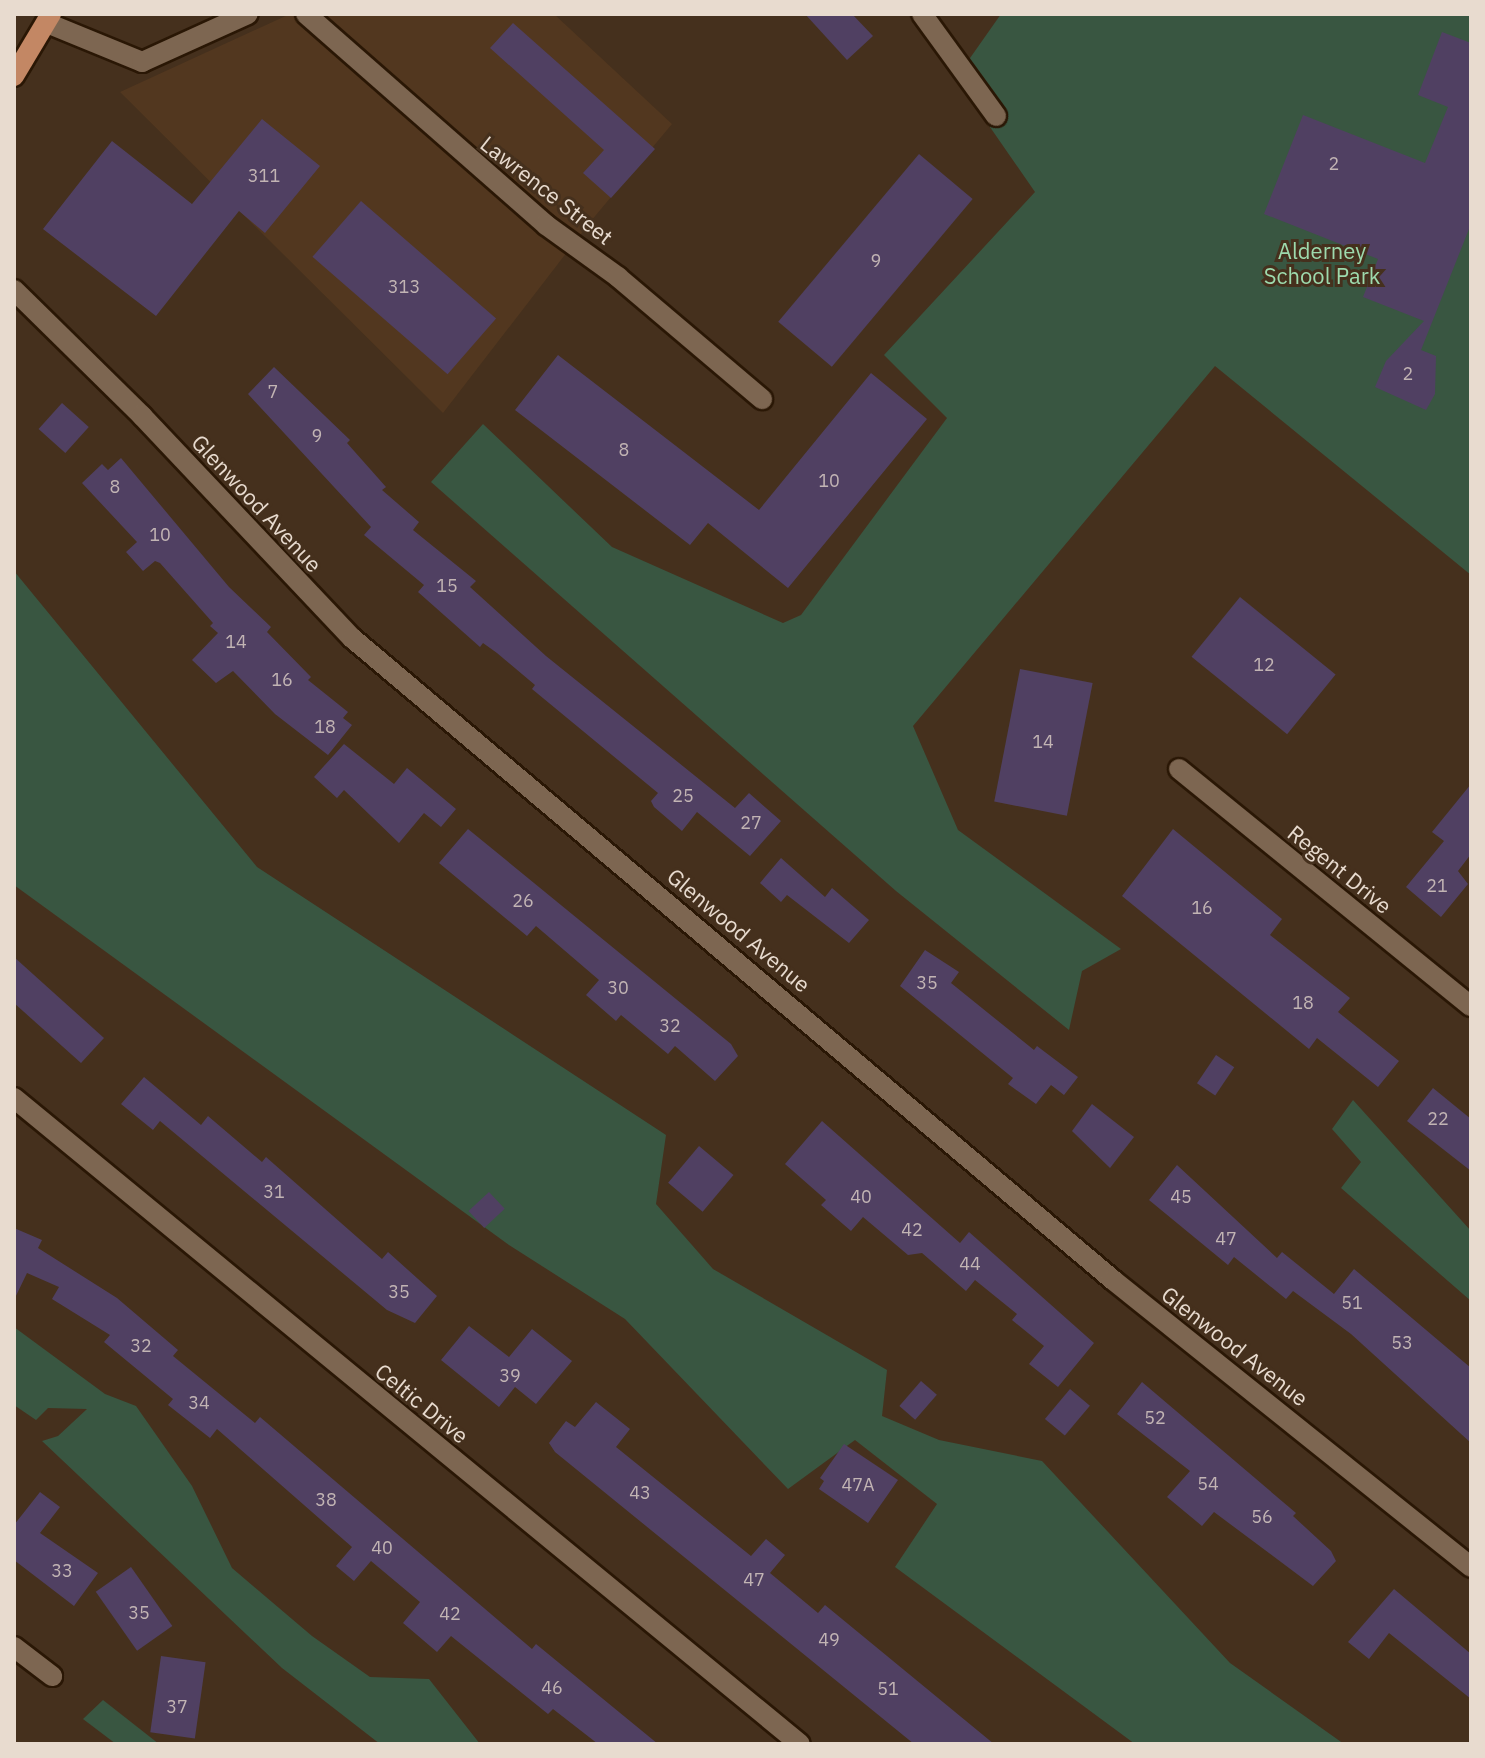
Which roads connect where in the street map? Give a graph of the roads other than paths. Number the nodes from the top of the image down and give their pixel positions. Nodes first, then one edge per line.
1 (248, 14) edge
2 (306, 14) edge
3 (922, 14) edge
4 (49, 18) edge
5 (14, 76) edge
6 (996, 116) dead end
7 (14, 290) edge
8 (762, 399) dead end
9 (1179, 769) dead end
10 (1469, 999) edge
11 (14, 1098) edge
12 (1471, 1567) edge
13 (14, 1647) edge
14 (52, 1676) dead end
15 (800, 1744) edge

1 - 4 street
2 - 8 street, Lawrence Street
3 - 6 street
4 - 5 main road
7 - 12 street, Glenwood Avenue
9 - 10 street, Regent Drive
11 - 15 street, Celtic Drive
13 - 14 street

